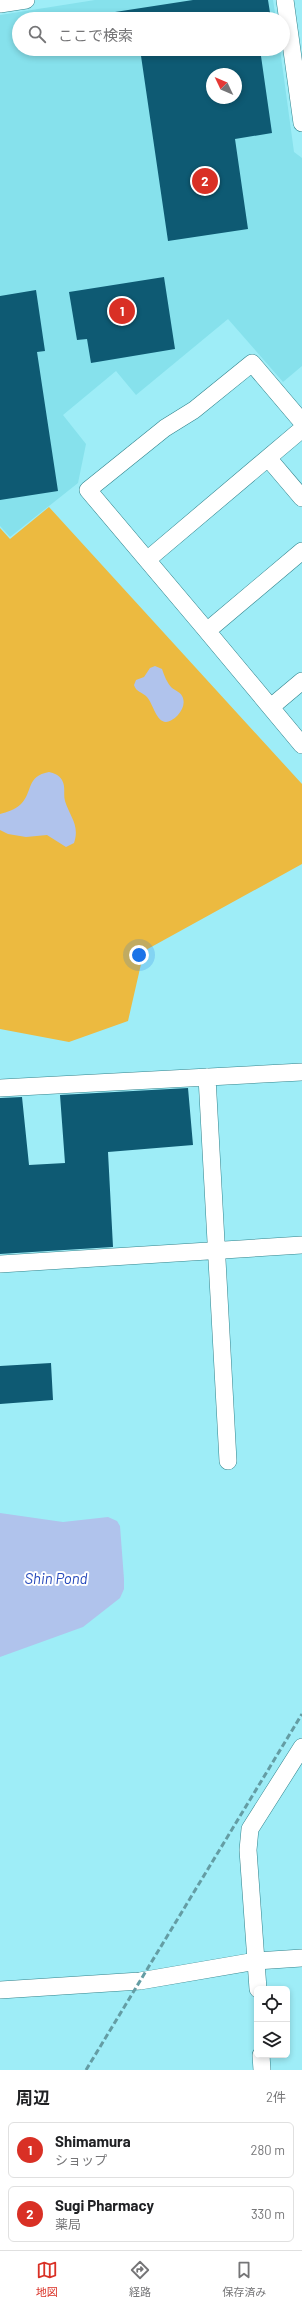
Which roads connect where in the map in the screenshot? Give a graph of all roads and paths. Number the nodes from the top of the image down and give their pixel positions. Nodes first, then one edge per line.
1 (26, 0) edge
2 (285, 0) edge
3 (0, 4) edge
4 (287, 12) edge
5 (290, 36) edge
6 (302, 123) edge
7 (302, 422) edge
8 (302, 428) edge
9 (268, 458) junction
10 (302, 498) edge
11 (302, 550) edge
12 (147, 560) junction
13 (207, 631) junction
14 (302, 681) edge
15 (270, 707) junction
16 (302, 745) edge
17 (302, 1072) edge
18 (207, 1077) junction
19 (0, 1088) edge
20 (302, 1245) edge
21 (216, 1250) junction
22 (0, 1264) edge
23 (228, 1461) dead end
24 (302, 1747) edge
25 (302, 1958) edge
26 (256, 1961) junction
27 (258, 1986) edge
28 (0, 1990) edge
29 (261, 2058) edge
30 (262, 2070) edge

1 - 3 street
2 - 4 street
5 - 6 street
7 - 12 street
8 - 9 street
9 - 10 street
9 - 12 street
11 - 13 street
12 - 13 street
13 - 15 street
14 - 15 street
15 - 16 street
17 - 18 street
18 - 19 street
18 - 21 street
20 - 21 street
21 - 22 street
21 - 23 street
24 - 26 street
25 - 26 street
26 - 27 street
26 - 28 street
29 - 30 street

